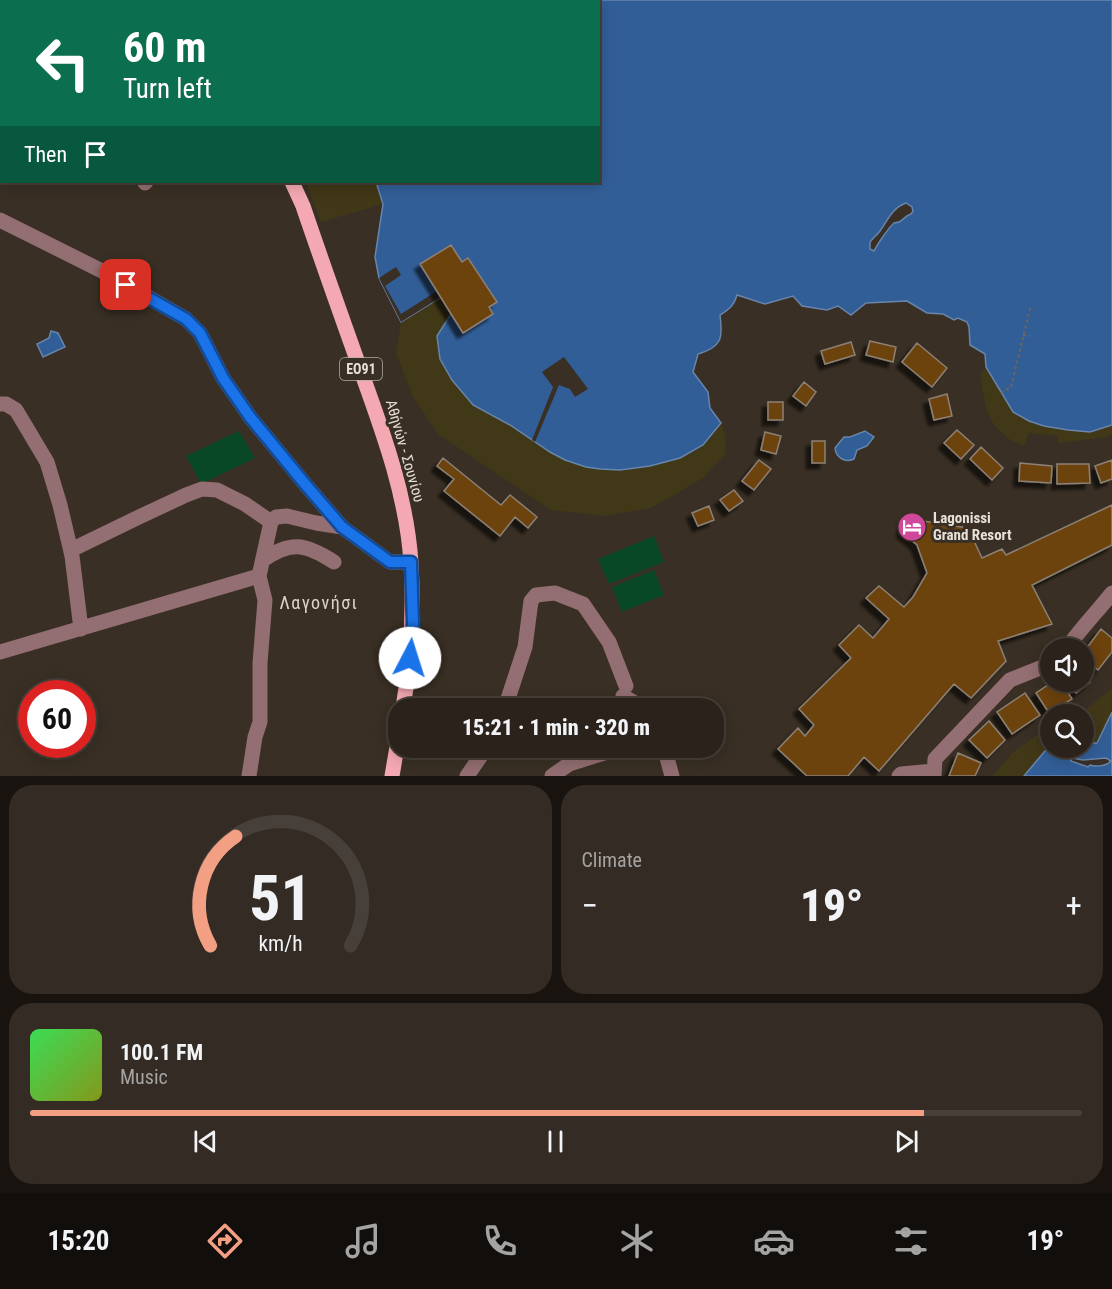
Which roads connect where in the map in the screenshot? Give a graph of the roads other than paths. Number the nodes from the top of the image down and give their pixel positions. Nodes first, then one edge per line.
1 (292, 183) edge
2 (0, 220) edge
3 (0, 404) edge
4 (271, 522) junction
5 (342, 527) junction
6 (71, 550) junction
7 (263, 561) junction
8 (334, 562) dead end
9 (411, 562) junction
10 (260, 576) junction
11 (1112, 593) edge
12 (81, 629) junction
13 (1074, 638) edge
14 (0, 652) edge
15 (1040, 668) edge
16 (404, 698) edge
17 (508, 698) edge
18 (632, 698) edge
19 (395, 758) edge
20 (480, 758) edge
21 (588, 758) edge
22 (667, 758) edge
23 (934, 774) edge
24 (249, 776) edge
25 (392, 776) edge
26 (468, 776) edge
27 (552, 776) edge
28 (672, 776) edge
29 (899, 776) edge

1 - 9 main road, Αθήνών - Σουνίου / ΕΟ91
2 - 5 street
3 - 6 street
4 - 5 street
4 - 6 street
4 - 7 street
5 - 9 street
6 - 12 street
7 - 8 street
7 - 10 street
9 - 16 main road, Αθήνών - Σουνίου / ΕΟ91
10 - 12 street
10 - 24 street
11 - 13 street
12 - 14 street
15 - 23 street
17 - 18 street
19 - 25 main road
20 - 26 street
21 - 27 street
22 - 28 street
23 - 29 street

